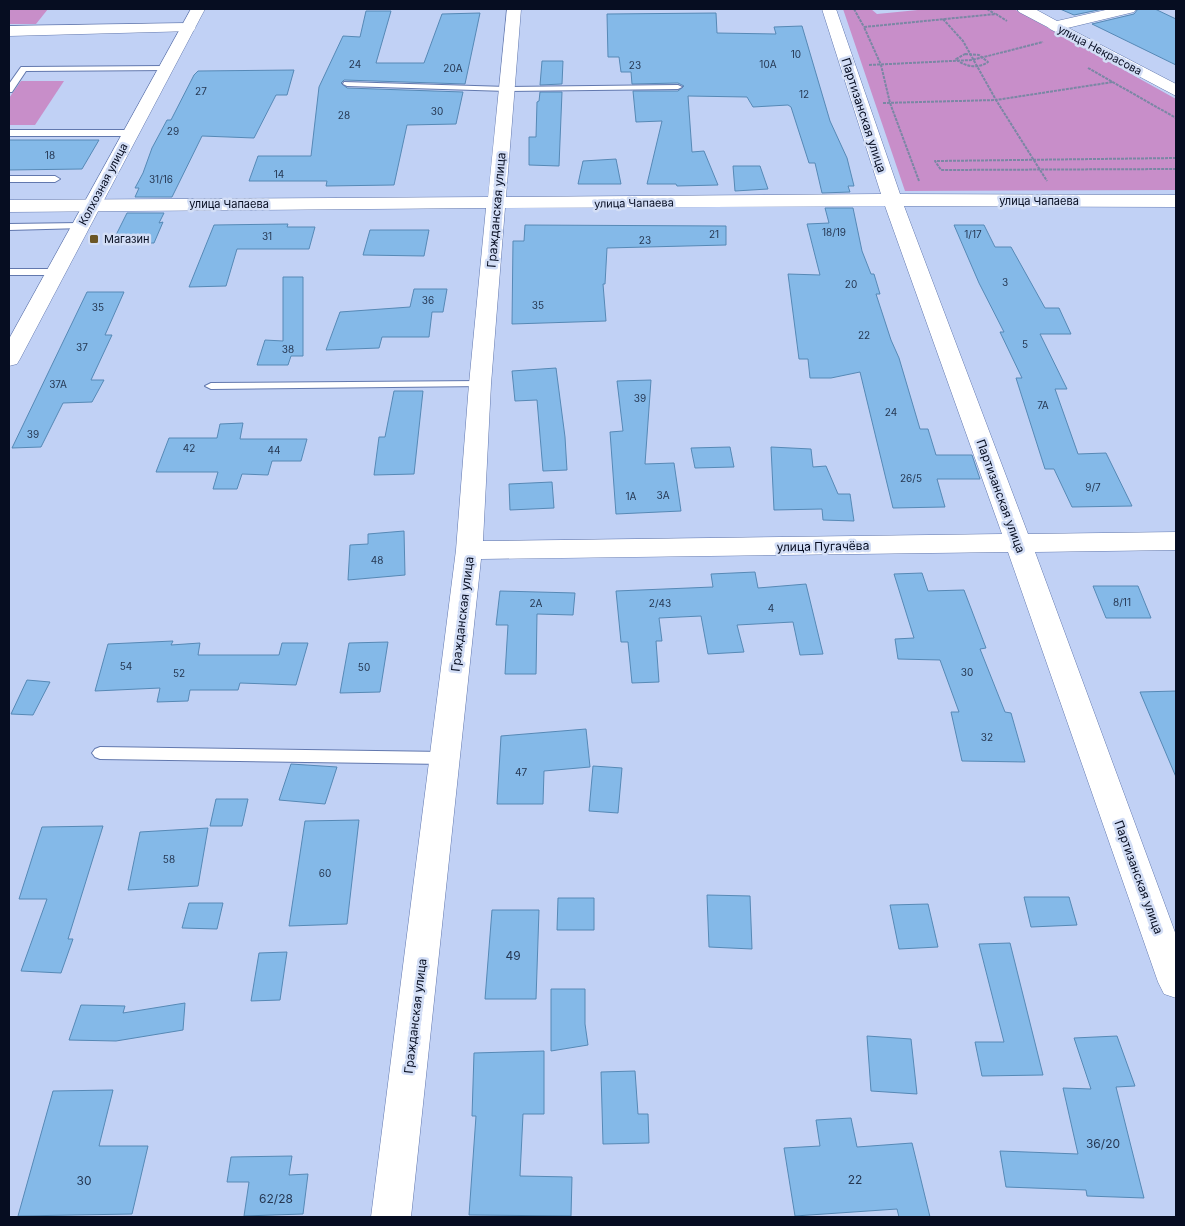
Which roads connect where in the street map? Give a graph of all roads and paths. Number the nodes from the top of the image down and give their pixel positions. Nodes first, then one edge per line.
1 (198, 9) edge
2 (514, 9) edge
3 (830, 9) edge
4 (854, 9) edge
5 (987, 9) edge
6 (1024, 9) edge
7 (1129, 9) edge
8 (996, 14) junction
9 (943, 19) junction
10 (1012, 24) dead end
11 (1055, 26) junction
12 (864, 27) junction
13 (188, 28) junction
14 (9, 31) edge
15 (1035, 37) dead end
16 (970, 53) junction
17 (985, 58) junction
18 (972, 60) junction
19 (957, 62) junction
20 (1082, 64) dead end
21 (881, 65) junction
22 (977, 67) junction
23 (166, 68) junction
24 (1120, 80) dead end
25 (1113, 82) junction
26 (347, 84) dead end
27 (678, 87) dead end
28 (507, 89) junction
29 (9, 90) edge
30 (1176, 92) edge
31 (996, 100) junction
32 (890, 103) junction
33 (1176, 118) edge
34 (9, 133) edge
35 (131, 133) junction
36 (1176, 158) edge
37 (1033, 159) junction
38 (1176, 169) edge
39 (1040, 170) junction
40 (9, 179) edge
41 (55, 179) dead end
42 (920, 181) dead end
43 (1047, 182) dead end
44 (892, 200) junction
45 (1176, 201) edge
46 (496, 204) junction
47 (9, 206) edge
48 (92, 206) junction
49 (80, 226) junction
50 (9, 227) edge
51 (9, 272) edge
52 (56, 272) junction
53 (9, 359) edge
54 (480, 384) junction
55 (211, 386) dead end
56 (1176, 541) edge
57 (1019, 545) junction
58 (469, 550) junction
59 (100, 753) dead end
60 (445, 758) junction
61 (1176, 982) edge
62 (391, 1217) edge

1 - 13 street, Колхозная улица
2 - 28 street, Гражданская улица
3 - 44 street, Партизанская улица
4 - 12 path
5 - 8 path
6 - 11 street, улица Некрасова
7 - 11 street
8 - 9 path
8 - 10 path
9 - 12 path
9 - 16 path
11 - 30 street, улица Некрасова
12 - 21 path
13 - 14 street
13 - 23 street, Колхозная улица
15 - 17 path
16 - 17 path
16 - 18 path
16 - 19 path
17 - 18 path
17 - 22 path
18 - 19 path
18 - 22 path
19 - 21 path
19 - 22 path
20 - 25 path
21 - 32 path
22 - 31 path
23 - 29 lane
23 - 35 street, Колхозная улица
24 - 25 path
25 - 31 path
25 - 33 path
26 - 28 lane
27 - 28 lane
28 - 46 street, Гражданская улица
31 - 32 path
31 - 37 path
32 - 42 path
34 - 35 lane
35 - 48 street, Колхозная улица
36 - 37 path
37 - 39 path
37 - 39 path
38 - 39 path
39 - 43 path
40 - 41 lane
44 - 45 street, улица Чапаева
44 - 46 street, улица Чапаева
44 - 57 street, Партизанская улица
46 - 48 street, улица Чапаева
46 - 54 street, Гражданская улица
47 - 48 street, улица Чапаева
48 - 49 street, Колхозная улица
49 - 50 lane
49 - 52 street, Колхозная улица
51 - 52 lane
52 - 53 street, Колхозная улица
54 - 55 lane
54 - 58 street, Гражданская улица
56 - 57 street, улица Пугачёва
57 - 58 street, улица Пугачёва
57 - 61 street, Партизанская улица
58 - 60 street, Гражданская улица
59 - 60 lane
60 - 62 street, Гражданская улица

